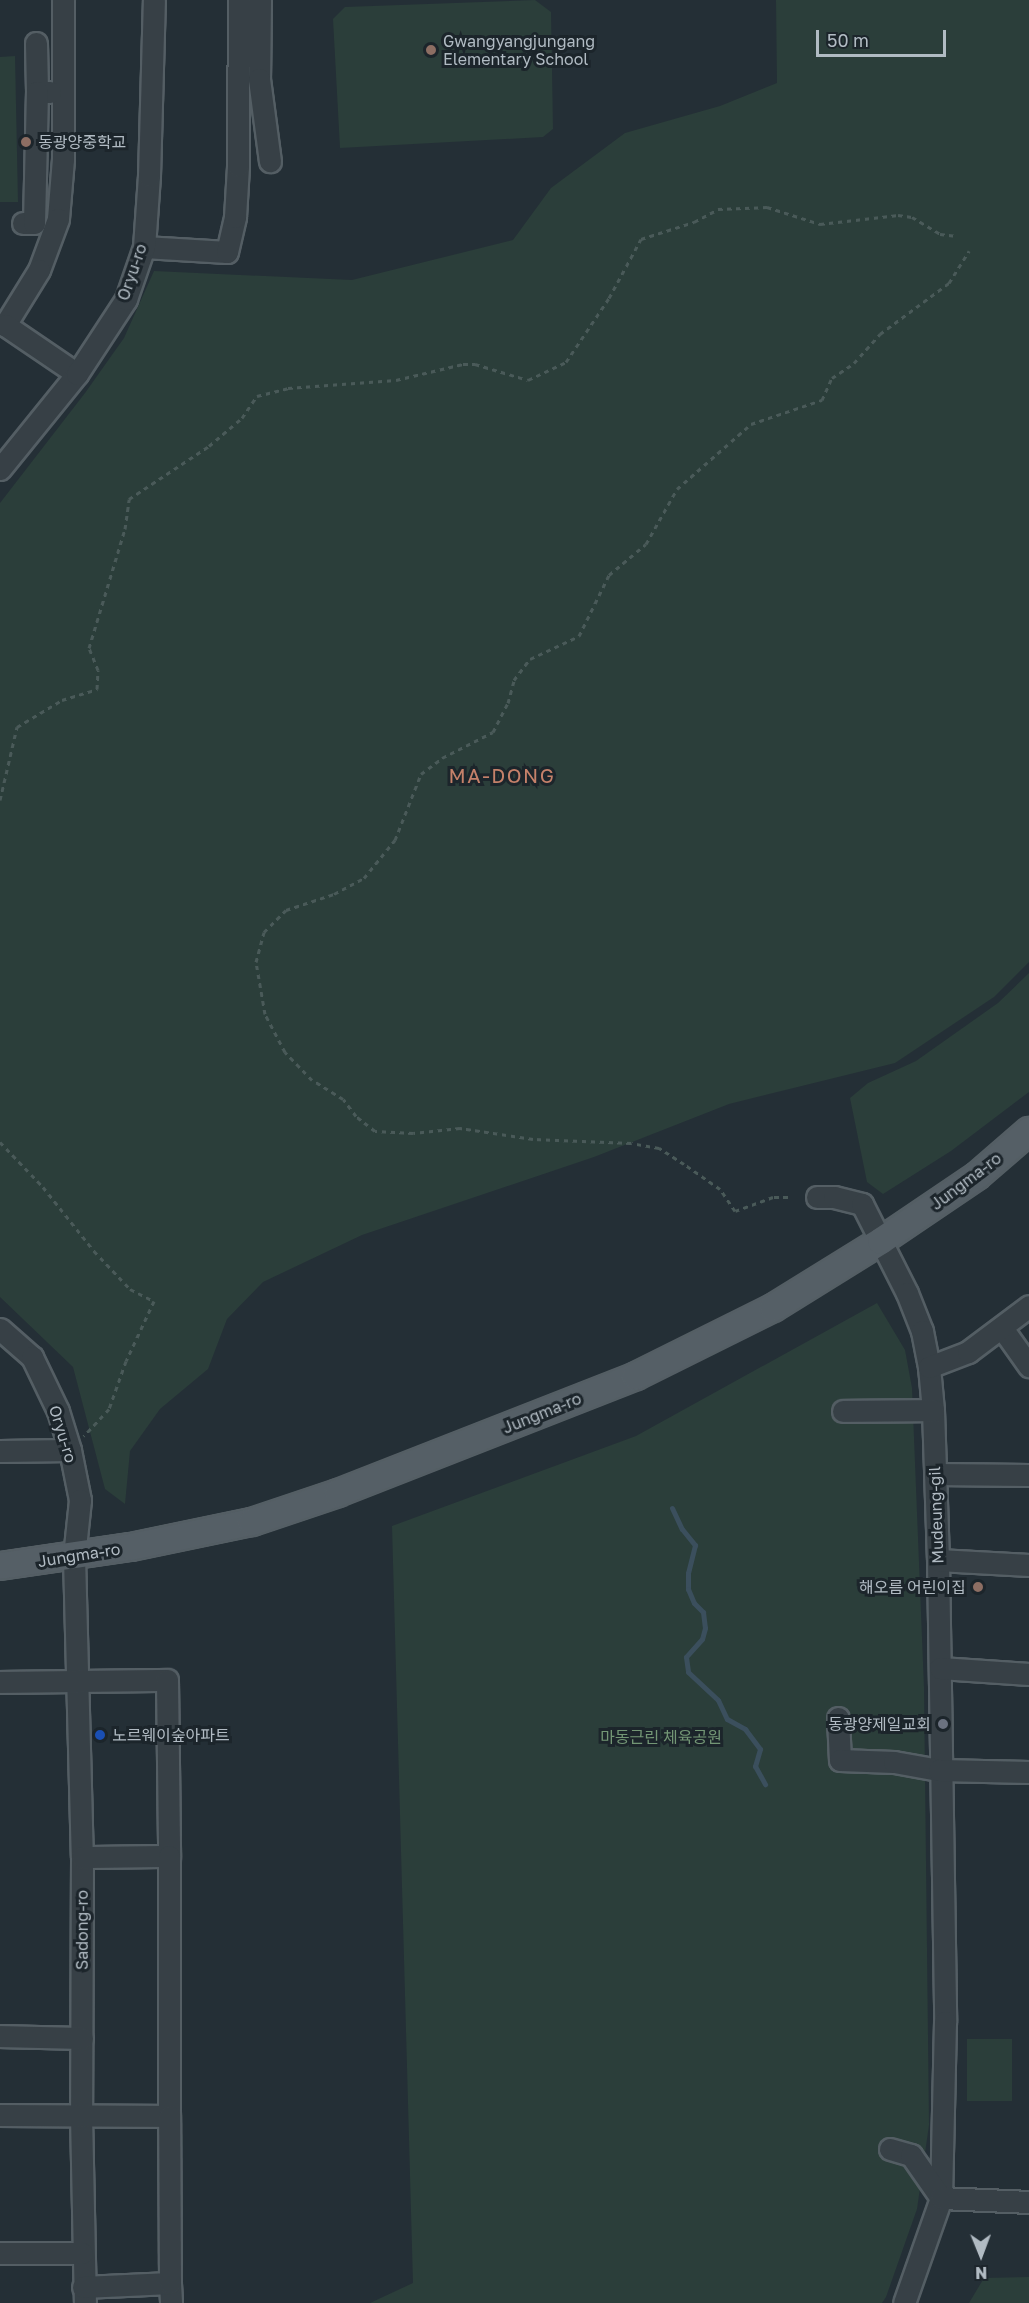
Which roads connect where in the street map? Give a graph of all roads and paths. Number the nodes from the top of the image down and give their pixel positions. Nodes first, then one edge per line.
1 (63, 0) edge
2 (154, 0) edge
3 (239, 0) edge
4 (260, 0) edge
5 (36, 43) dead end
6 (38, 92) junction
7 (63, 92) junction
8 (270, 161) dead end
9 (23, 223) dead end
10 (957, 236) dead end
11 (144, 247) junction
12 (969, 251) dead end
13 (76, 374) junction
14 (0, 469) edge
15 (0, 800) edge
16 (1029, 1131) edge
17 (0, 1142) edge
18 (788, 1197) dead end
19 (817, 1197) dead end
20 (881, 1241) junction
21 (1029, 1306) edge
22 (1002, 1328) junction
23 (0, 1329) edge
24 (1029, 1366) edge
25 (929, 1367) junction
26 (933, 1410) junction
27 (843, 1411) dead end
28 (70, 1450) junction
29 (0, 1451) edge
30 (935, 1473) junction
31 (1029, 1475) edge
32 (74, 1557) junction
33 (938, 1560) junction
34 (1029, 1565) edge
35 (0, 1566) edge
36 (940, 1668) junction
37 (1029, 1674) edge
38 (79, 1681) junction
39 (0, 1682) edge
40 (838, 1718) dead end
41 (939, 1770) junction
42 (1029, 1772) edge
43 (169, 1856) junction
44 (82, 1857) junction
45 (0, 2036) edge
46 (82, 2038) junction
47 (0, 2115) edge
48 (81, 2115) junction
49 (169, 2116) junction
50 (890, 2149) dead end
51 (941, 2198) junction
52 (1029, 2202) edge
53 (0, 2253) edge
54 (82, 2253) junction
55 (171, 2293) edge
56 (84, 2295) edge
57 (903, 2303) edge

1 - 7 street
2 - 11 street, Oryu-ro
3 - 11 street
4 - 8 street
5 - 6 street
6 - 7 street
6 - 9 street
7 - 13 street
10 - 15 path
11 - 13 street, Oryu-ro
12 - 18 path
13 - 14 street, Oryu-ro
16 - 20 main road, Jungma-ro
17 - 28 path
19 - 20 street, Mudeung-gil
20 - 25 street, Mudeung-gil
20 - 32 main road, Jungma-ro
21 - 22 street
22 - 24 street
22 - 25 street
23 - 28 street, Oryu-ro
25 - 26 street, Mudeung-gil
26 - 27 street
26 - 30 street, Mudeung-gil
28 - 29 street
28 - 32 street, Oryu-ro
30 - 31 street
30 - 33 street, Mudeung-gil
32 - 35 main road, Jungma-ro
32 - 38 street, Sadong-ro
33 - 34 street
33 - 36 street, Mudeung-gil
36 - 37 street
36 - 41 street, Mudeung-gil
38 - 39 street
38 - 43 street
38 - 44 street, Sadong-ro
40 - 41 street
41 - 42 street
41 - 51 street, Mudeung-gil
43 - 44 street
43 - 49 street
44 - 46 street, Sadong-ro
45 - 46 street
46 - 48 street, Sadong-ro
47 - 48 street
48 - 49 street
48 - 54 street, Sadong-ro
49 - 55 street
50 - 51 street
51 - 52 street
51 - 57 street, Mudeung-gil
53 - 54 street
54 - 56 street, Sadong-ro
55 - 56 street

